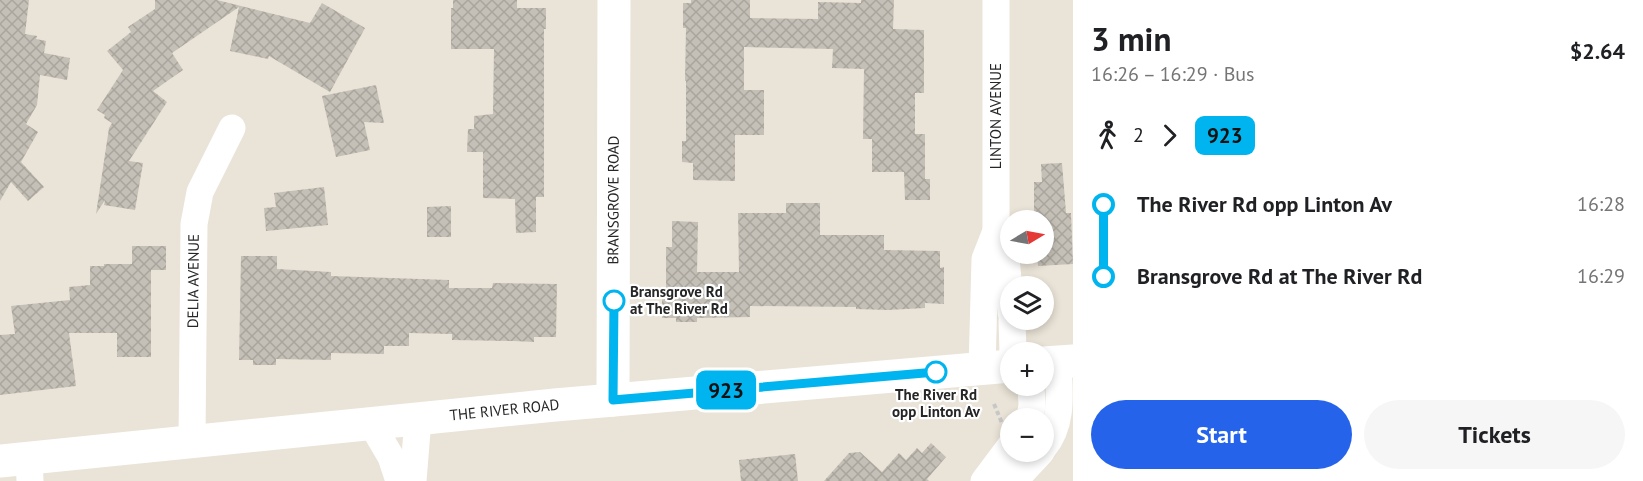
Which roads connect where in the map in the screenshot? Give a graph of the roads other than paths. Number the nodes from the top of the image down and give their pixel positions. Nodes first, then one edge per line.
1 (614, 0) edge
2 (996, 0) edge
3 (232, 128) dead end
4 (996, 231) junction
5 (1008, 276) edge
6 (1058, 362) edge
7 (997, 367) edge
8 (613, 400) junction
9 (418, 419) junction
10 (371, 423) junction
11 (1054, 429) edge
12 (192, 441) junction
13 (15, 467) edge
14 (4, 481) edge
15 (399, 481) edge
16 (413, 481) edge

1 - 8 main road, BRANSGROVE ROAD
2 - 4 street, LINTON AVENUE
3 - 12 street, DELIA AVENUE
4 - 5 street, LINTON AVENUE
4 - 7 street, LINTON AVENUE
6 - 11 street
7 - 8 main road, THE RIVER ROAD
8 - 9 main road, THE RIVER ROAD
9 - 10 main road, THE RIVER ROAD
9 - 16 street
10 - 12 main road, THE RIVER ROAD
10 - 15 street
12 - 13 main road, THE RIVER ROAD
13 - 14 street

